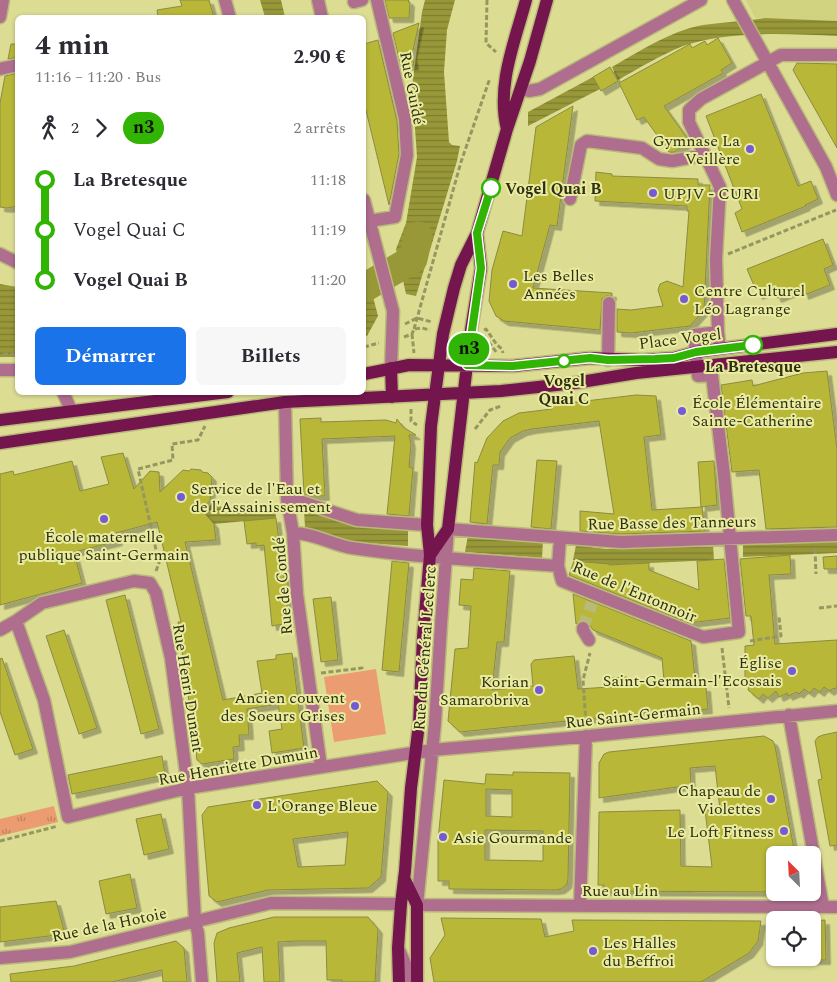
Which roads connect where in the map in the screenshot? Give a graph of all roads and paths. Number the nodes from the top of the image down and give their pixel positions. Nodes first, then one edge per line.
1 (3, 0) edge
2 (225, 0) edge
3 (318, 0) edge
4 (377, 0) edge
5 (487, 0) edge
6 (526, 0) edge
7 (547, 0) edge
8 (701, 0) edge
9 (733, 0) edge
10 (229, 15) edge
11 (321, 15) edge
12 (0, 17) edge
13 (500, 45) dead end
14 (837, 55) edge
15 (766, 63) junction
16 (15, 66) edge
17 (0, 69) edge
18 (492, 72) dead end
19 (521, 89) junction
20 (507, 129) junction
21 (705, 155) junction
22 (837, 194) edge
23 (570, 199) dead end
24 (837, 209) edge
25 (366, 221) edge
26 (477, 233) junction
27 (0, 254) edge
28 (716, 259) junction
29 (15, 262) edge
30 (609, 304) dead end
31 (417, 318) junction
32 (404, 324) dead end
33 (414, 329) junction
34 (486, 329) dead end
35 (718, 332) junction
36 (412, 334) dead end
37 (443, 334) junction
38 (837, 334) edge
39 (471, 335) junction
40 (502, 349) dead end
41 (720, 349) junction
42 (696, 352) junction
43 (837, 352) edge
44 (0, 354) edge
45 (15, 354) edge
46 (608, 360) junction
47 (439, 365) junction
48 (467, 365) junction
49 (498, 366) junction
50 (698, 366) junction
51 (391, 368) junction
52 (0, 370) edge
53 (15, 370) edge
54 (366, 374) edge
55 (464, 393) junction
56 (64, 395) edge
57 (202, 395) edge
58 (435, 395) junction
59 (392, 397) junction
60 (285, 402) junction
61 (503, 405) dead end
62 (71, 410) junction
63 (0, 420) edge
64 (475, 429) dead end
65 (198, 440) dead end
66 (0, 443) edge
67 (287, 496) junction
68 (427, 525) junction
69 (448, 529) junction
70 (293, 533) junction
71 (837, 535) edge
72 (814, 536) junction
73 (560, 538) junction
74 (728, 539) junction
75 (430, 556) junction
76 (446, 559) junction
77 (558, 566) junction
78 (816, 574) dead end
79 (150, 582) junction
80 (837, 606) edge
81 (819, 608) dead end
82 (779, 617) dead end
83 (16, 621) junction
84 (583, 628) dead end
85 (0, 630) edge
86 (721, 635) junction
87 (589, 640) dead end
88 (749, 641) dead end
89 (590, 654) dead end
90 (363, 671) dead end
91 (308, 676) junction
92 (837, 711) edge
93 (789, 715) junction
94 (731, 721) junction
95 (586, 736) junction
96 (432, 750) junction
97 (416, 753) junction
98 (321, 767) junction
99 (188, 788) junction
100 (68, 817) junction
101 (0, 841) edge
102 (404, 878) junction
103 (401, 904) junction
104 (417, 904) junction
105 (580, 906) junction
106 (824, 907) junction
107 (837, 908) edge
108 (195, 922) junction
109 (398, 948) junction
110 (0, 958) edge
111 (202, 982) edge
112 (399, 982) edge
113 (408, 982) edge
114 (417, 982) edge

1 - 12 street
2 - 10 street
3 - 11 street
4 - 25 street, Rue Guidé
5 - 13 path
6 - 20 main road
7 - 19 main road
8 - 19 street
9 - 15 street
14 - 15 street
15 - 21 street
15 - 22 street
16 - 17 street
18 - 31 path
19 - 20 main road
20 - 26 main road
21 - 23 street
21 - 28 street
24 - 28 path
25 - 51 street
26 - 37 main road, Rue du Général Leclerc
26 - 39 main road, Rue du Général Leclerc
27 - 29 street
28 - 35 street
30 - 46 street
31 - 32 path
31 - 33 path
33 - 36 path
33 - 37 path
34 - 40 path
35 - 41 street
35 - 42 street
37 - 47 main road, Rue du Général Leclerc
38 - 41 main road, Place Vogel
39 - 48 main road, Rue du Général Leclerc
39 - 49 path
41 - 42 main road, Place Vogel
42 - 46 main road, Place Vogel
42 - 50 street
43 - 50 main road, Place Vogel
44 - 45 path
46 - 49 main road, Place Vogel
47 - 48 main road, Place Vogel
47 - 51 main road, Place Vogel
47 - 58 main road, Rue du Général Leclerc
48 - 49 main road, Place Vogel
48 - 55 main road, Rue du Général Leclerc
50 - 55 main road, Place Vogel
50 - 74 street
51 - 54 main road, Place Vogel
51 - 59 main road
52 - 53 street
55 - 58 main road, Place Vogel
55 - 69 main road, Rue du Général Leclerc
56 - 62 street
57 - 62 main road
58 - 59 main road, Place Vogel
58 - 68 main road, Rue du Général Leclerc
59 - 60 main road, Place Vogel
60 - 66 main road, Place Vogel
60 - 67 street, Rue de Condé
61 - 64 path
62 - 63 main road
65 - 79 path
67 - 68 street
67 - 70 street, Rue de Condé
68 - 69 main road
68 - 75 main road, Rue du Général Leclerc
69 - 73 street, Rue Basse des Tanneurs
69 - 75 main road
69 - 76 street, Rue du Général Leclerc
70 - 75 street
70 - 91 street, Rue de Condé
71 - 72 street, Rue Basse des Tanneurs
72 - 74 street, Rue Basse des Tanneurs
72 - 78 path
73 - 74 street, Rue Basse des Tanneurs
73 - 77 street
74 - 86 street, Rue de l'Entonnoir
75 - 76 street
75 - 97 main road, Rue du Général Leclerc
76 - 77 street
76 - 96 street, Rue du Général Leclerc
77 - 86 street, Rue de l'Entonnoir
79 - 83 street
79 - 99 street, Rue Henri Dunant
80 - 81 path
82 - 88 path
83 - 85 street
83 - 100 street
84 - 87 street
86 - 94 path
89 - 95 path
90 - 91 path
91 - 98 street, Rue de Condé
92 - 93 street, Rue Saint-Germain
93 - 94 street, Rue Saint-Germain
93 - 106 street
94 - 95 street, Rue Saint-Germain
95 - 96 street, Rue Saint-Germain
95 - 105 street
96 - 97 street, Rue Saint-Germain
96 - 104 street, Rue du Général Leclerc
97 - 98 street, Rue Henriette Dumuin
97 - 102 main road, Rue du Général Leclerc
98 - 99 street, Rue Henriette Dumuin
99 - 100 street, Rue Henriette Dumuin
99 - 108 street, Rue Henri Dunant
100 - 101 path
102 - 103 main road, Rue du Général Leclerc
102 - 104 main road, Rue du Général Leclerc
103 - 104 main road
103 - 108 street, Rue de la Hotoie
103 - 109 main road, Rue du Général Leclerc
104 - 105 street, Rue au Lin
104 - 114 main road, Rue du Général Leclerc
105 - 106 street, Rue au Lin
106 - 107 street, Rue au Lin
108 - 110 street, Rue de la Hotoie
108 - 111 street, Rue Henri Dunant
109 - 112 main road, Rue du Général Leclerc
109 - 113 street

